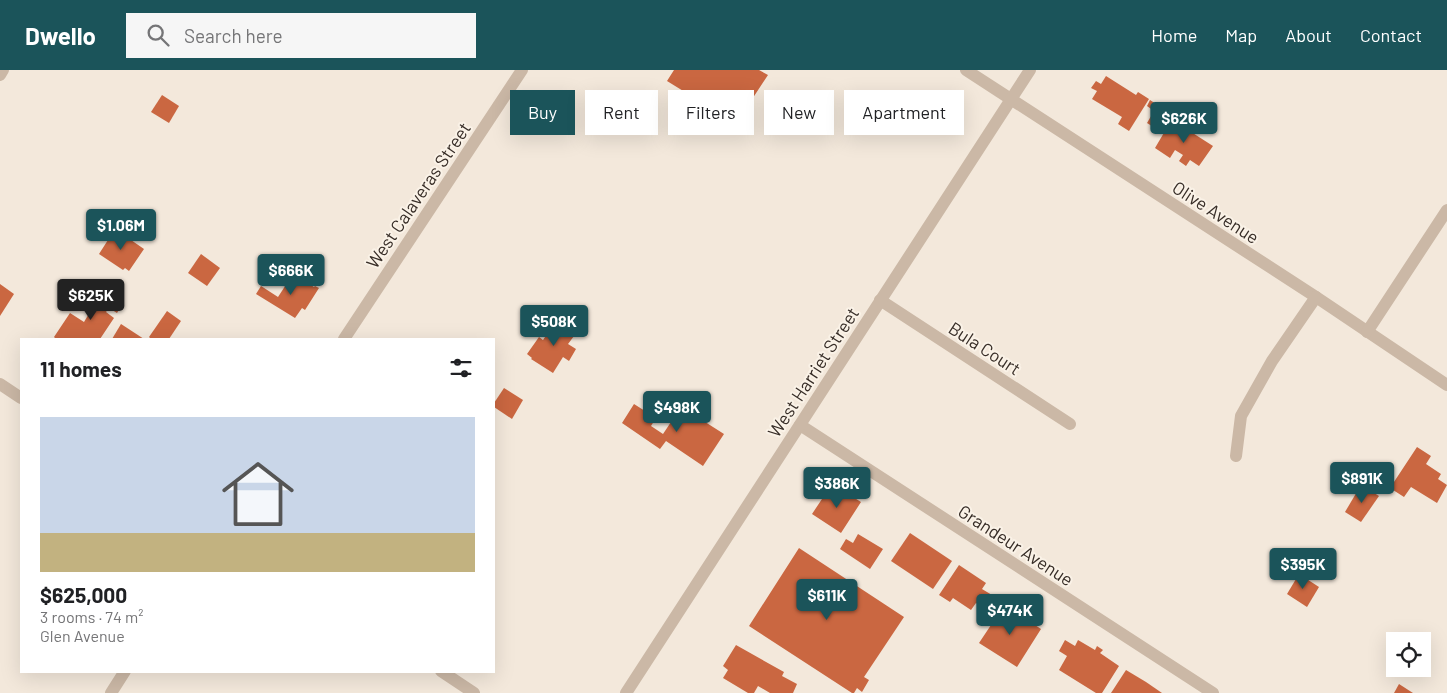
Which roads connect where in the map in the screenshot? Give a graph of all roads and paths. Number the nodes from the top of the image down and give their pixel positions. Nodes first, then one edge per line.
1 (3, 70) edge
2 (522, 70) edge
3 (966, 70) edge
4 (1030, 70) edge
5 (0, 75) edge
6 (1011, 98) junction
7 (1447, 210) edge
8 (1316, 297) junction
9 (880, 300) junction
10 (1367, 332) junction
11 (345, 338) edge
12 (0, 384) edge
13 (1447, 385) edge
14 (20, 397) edge
15 (1070, 424) dead end
16 (800, 425) junction
17 (1236, 456) dead end
18 (124, 673) edge
19 (443, 673) edge
20 (111, 693) edge
21 (474, 693) edge
22 (626, 693) edge
23 (1213, 693) edge

1 - 5 street
2 - 11 street, West Calaveras Street
3 - 6 street, Olive Avenue
4 - 6 street, West Harriet Street
6 - 8 street, Olive Avenue
6 - 9 street, West Harriet Street
7 - 10 street
8 - 10 street, Olive Avenue
8 - 17 street
9 - 15 street, Bula Court
9 - 16 street, West Harriet Street
10 - 13 street, Olive Avenue
12 - 14 street
16 - 22 street, West Harriet Street
16 - 23 street, Grandeur Avenue
18 - 20 street
19 - 21 street

